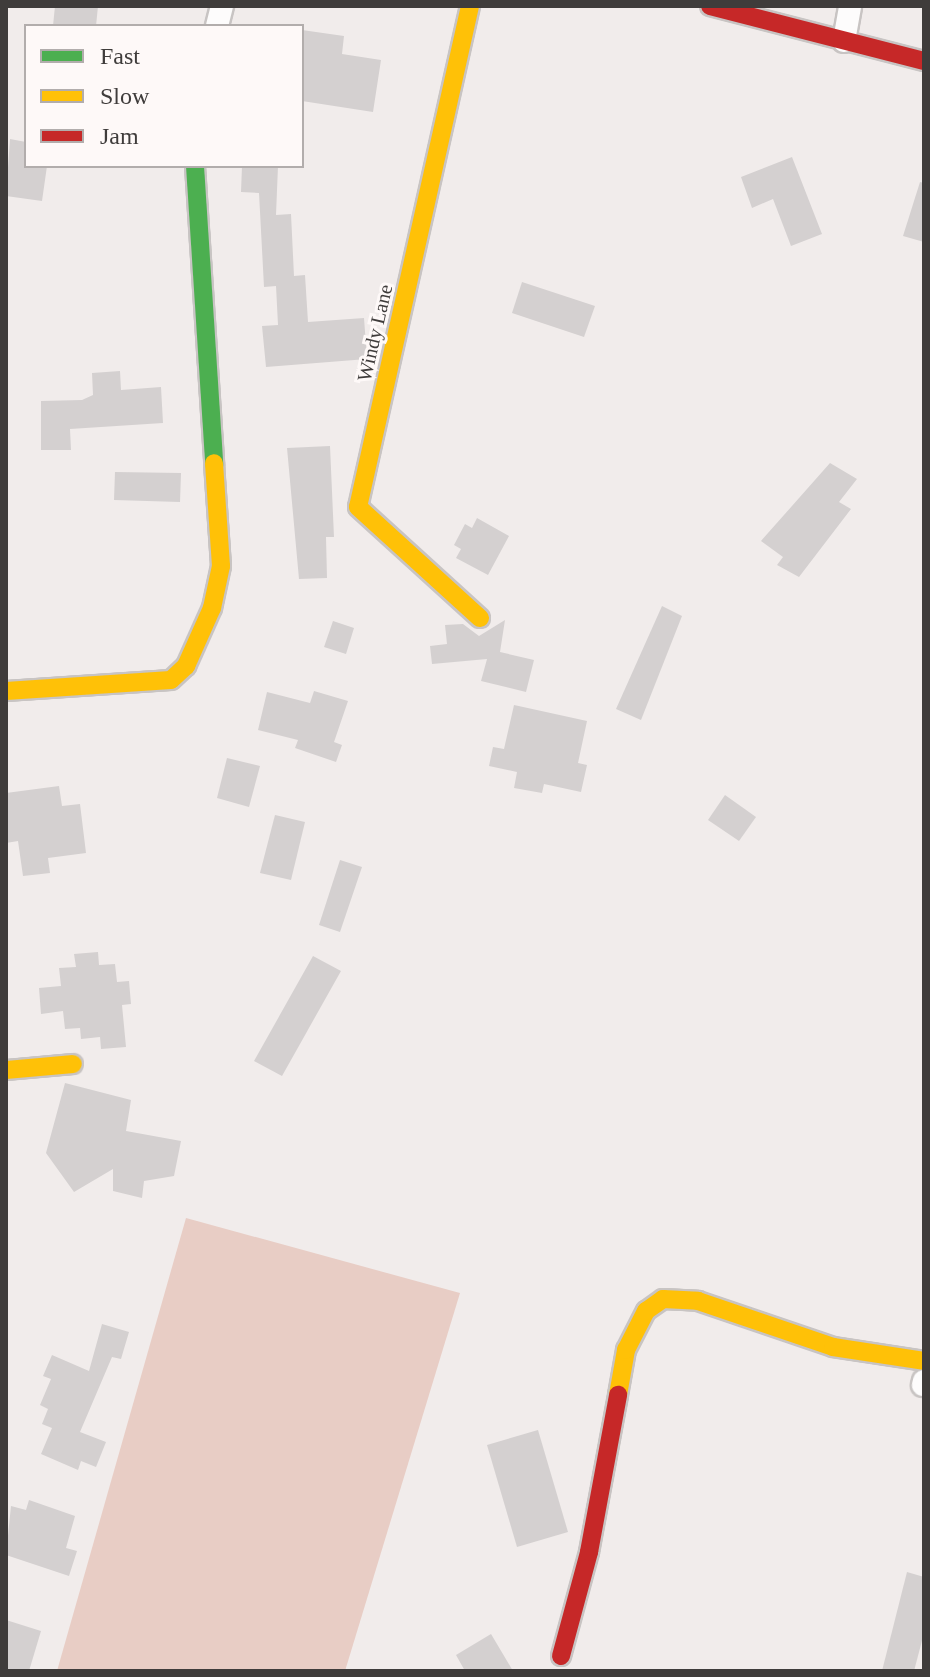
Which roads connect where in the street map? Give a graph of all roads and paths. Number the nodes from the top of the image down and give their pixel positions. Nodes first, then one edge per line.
1 (470, 6) edge
2 (710, 6) edge
3 (850, 6) edge
4 (740, 10) edge
5 (844, 41) junction
6 (924, 61) edge
7 (195, 168) edge
8 (480, 618) dead end
9 (6, 691) edge
10 (73, 1064) dead end
11 (6, 1070) edge
12 (924, 1361) edge
13 (561, 1656) dead end

1 - 8 street, Windy Lane
2 - 4 street
3 - 5 street
4 - 5 street
5 - 6 street
7 - 9 street
10 - 11 street
12 - 13 street

